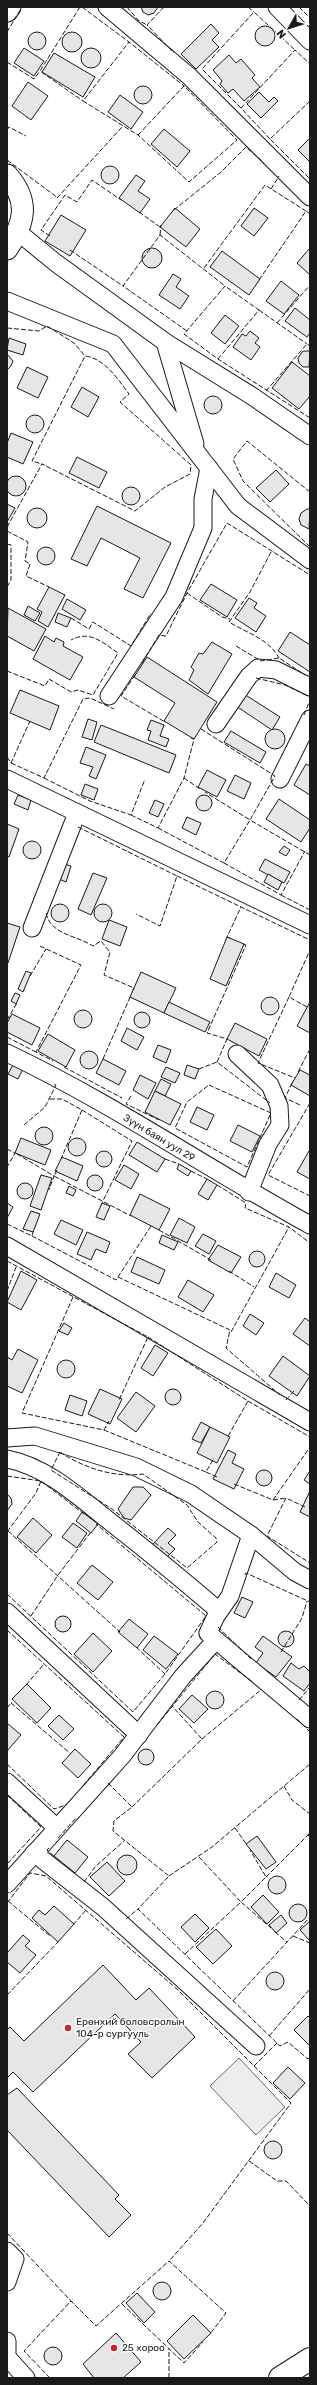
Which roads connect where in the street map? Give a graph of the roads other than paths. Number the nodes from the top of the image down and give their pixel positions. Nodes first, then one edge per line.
1 (10, 7) edge
2 (107, 7) edge
3 (277, 7) edge
4 (7, 11) edge
5 (310, 41) edge
6 (7, 176) edge
7 (310, 197) edge
8 (13, 241) edge
9 (7, 301) edge
10 (166, 342) junction
11 (310, 436) edge
12 (198, 453) junction
13 (209, 468) junction
14 (310, 560) edge
15 (310, 687) edge
16 (108, 696) dead end
17 (310, 719) edge
18 (216, 724) dead end
19 (7, 779) edge
20 (280, 779) dead end
21 (77, 813) junction
22 (310, 925) edge
23 (32, 928) dead end
24 (7, 1053) edge
25 (237, 1054) dead end
26 (249, 1192) junction
27 (310, 1225) edge
28 (7, 1246) edge
29 (310, 1422) edge
30 (7, 1438) edge
31 (7, 1458) edge
32 (251, 1535) junction
33 (310, 1580) edge
34 (219, 1611) junction
35 (7, 1612) edge
36 (216, 1640) junction
37 (310, 1719) edge
38 (139, 1735) junction
39 (7, 1782) edge
40 (56, 1827) junction
41 (34, 1853) junction
42 (7, 1884) edge
43 (256, 2046) dead end
44 (7, 2251) edge
45 (7, 2282) edge
46 (7, 2341) edge
47 (310, 2359) edge
48 (26, 2378) edge
49 (280, 2378) edge

1 - 4 street
2 - 7 street
3 - 5 street
6 - 8 street
8 - 10 street
9 - 12 street
10 - 11 street
10 - 12 street
12 - 13 street
13 - 14 street
13 - 16 street
15 - 18 street
17 - 20 street
19 - 21 street
21 - 22 street
21 - 23 street
24 - 26 street, Зүүн баян уул 29
25 - 26 street
26 - 27 street, Зүүн баян уул 29
28 - 29 street
30 - 32 street
31 - 34 street
32 - 33 street
32 - 34 street
34 - 36 street
35 - 38 street
36 - 37 street
36 - 38 street
38 - 40 street
39 - 40 street
40 - 41 street
41 - 42 street
41 - 43 street
44 - 45 street
46 - 48 street
47 - 49 main road

